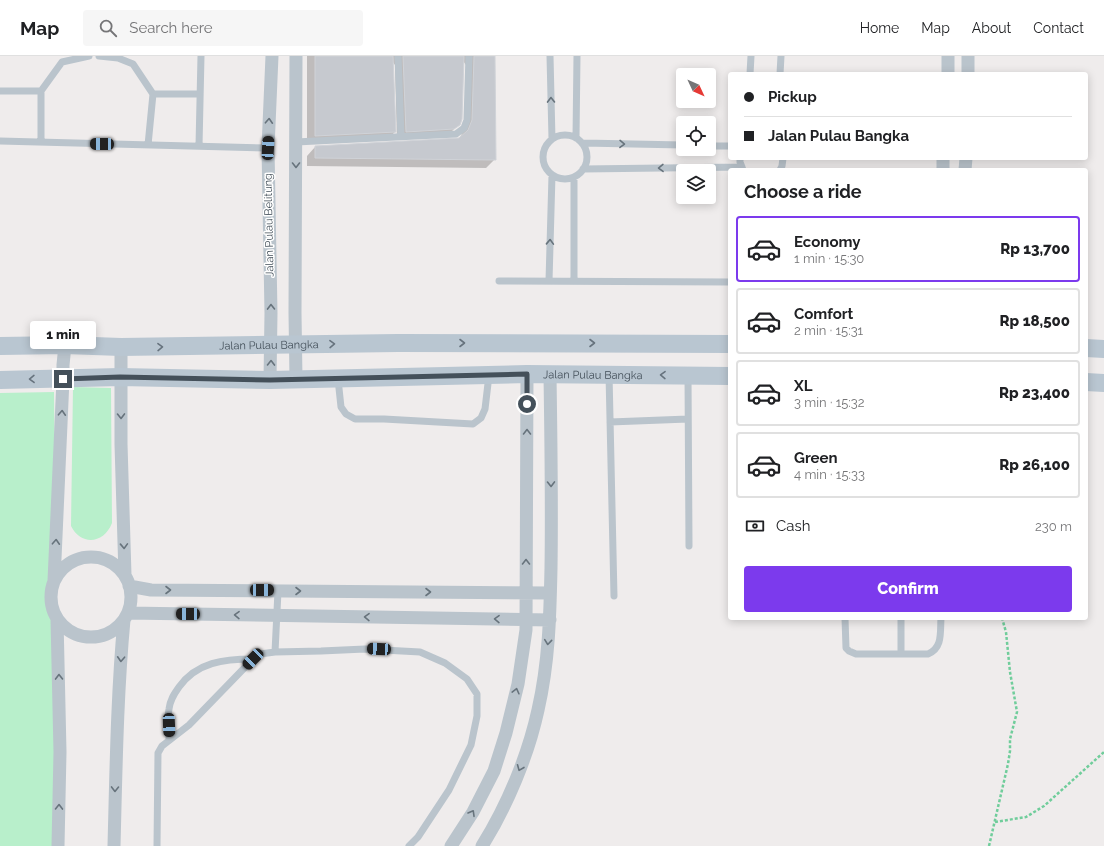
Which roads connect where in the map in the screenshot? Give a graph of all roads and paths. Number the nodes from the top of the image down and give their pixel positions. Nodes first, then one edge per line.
1 (89, 56) edge
2 (99, 56) edge
3 (201, 56) edge
4 (272, 56) edge
5 (296, 56) edge
6 (398, 56) edge
7 (469, 56) edge
8 (550, 56) edge
9 (577, 56) edge
10 (750, 56) edge
11 (781, 56) edge
12 (948, 56) edge
13 (968, 56) edge
14 (750, 72) edge
15 (780, 72) edge
16 (948, 72) edge
17 (968, 72) edge
18 (0, 91) edge
19 (41, 92) junction
20 (153, 94) junction
21 (200, 94) junction
22 (401, 136) junction
23 (576, 138) junction
24 (552, 139) junction
25 (0, 141) edge
26 (41, 142) junction
27 (296, 142) junction
28 (583, 143) junction
29 (148, 145) junction
30 (676, 145) edge
31 (199, 146) junction
32 (716, 146) edge
33 (728, 146) edge
34 (268, 148) junction
35 (583, 169) junction
36 (728, 169) edge
37 (552, 175) junction
38 (574, 177) junction
39 (499, 281) dead end
40 (549, 281) junction
41 (574, 281) junction
42 (728, 282) edge
43 (728, 344) edge
44 (65, 345) junction
45 (295, 345) junction
46 (0, 346) edge
47 (271, 346) junction
48 (121, 348) junction
49 (1088, 348) edge
50 (1104, 349) edge
51 (527, 374) junction
52 (609, 374) junction
53 (489, 375) junction
54 (550, 375) junction
55 (688, 375) junction
56 (728, 376) edge
57 (120, 377) junction
58 (338, 378) junction
59 (63, 379) junction
60 (296, 379) junction
61 (0, 380) edge
62 (270, 380) junction
63 (1088, 382) edge
64 (1104, 383) edge
65 (688, 419) junction
66 (610, 422) junction
67 (689, 546) dead end
68 (127, 580) junction
69 (54, 581) junction
70 (278, 591) junction
71 (526, 593) junction
72 (550, 593) junction
73 (614, 596) dead end
74 (277, 616) junction
75 (126, 617) junction
76 (57, 619) junction
77 (526, 619) junction
78 (550, 620) junction
79 (845, 620) edge
80 (900, 620) edge
81 (941, 620) edge
82 (1003, 620) edge
83 (275, 652) junction
84 (901, 654) junction
85 (253, 659) junction
86 (170, 739) junction
87 (1104, 752) edge
88 (995, 822) junction
89 (58, 846) edge
90 (114, 846) edge
91 (157, 846) edge
92 (409, 846) edge
93 (451, 846) edge
94 (482, 846) edge
95 (989, 846) edge

1 - 19 lane
2 - 20 lane
3 - 21 lane
34 -> 4 street, Jalan Pulau Belitung
5 - 27 street
6 - 22 lane
7 - 22 lane
24 -> 8 lane
9 - 23 lane
10 - 14 lane
11 - 15 lane
12 - 16 street
13 - 17 street
18 - 19 lane
19 - 26 lane
20 - 21 lane
20 - 29 lane
21 - 31 lane
22 - 27 lane
23 - 24 lane
23 - 28 lane
24 - 37 lane
25 - 26 lane
26 - 29 lane
27 -> 45 street
28 -> 30 lane
28 - 35 lane
29 - 31 lane
31 - 34 lane
32 - 33 lane
47 -> 34 street, Jalan Pulau Belitung
36 -> 35 lane
35 - 38 lane
37 - 38 lane
40 -> 37 lane
38 - 41 lane
39 - 40 lane
40 - 41 lane
41 - 42 lane
45 -> 43 main road, Jalan Pulau Bangka
44 - 46 main road, Jalan Pulau Bangka
44 - 48 main road, Jalan Pulau Bangka
44 - 59 street
45 - 47 main road, Jalan Pulau Bangka
45 - 60 street
48 -> 47 main road, Jalan Pulau Bangka
62 -> 47 street, Jalan Pulau Belitung
48 - 57 street
49 - 50 main road
51 - 53 main road, Jalan Pulau Bangka
51 - 54 main road, Jalan Pulau Bangka
71 -> 51 street
52 - 54 main road, Jalan Pulau Bangka
55 -> 52 main road, Jalan Pulau Bangka
52 - 66 lane
53 - 58 main road, Jalan Pulau Bangka
53 - 58 lane
54 -> 72 street
55 - 56 main road, Jalan Pulau Bangka
55 - 65 lane
57 - 59 main road, Jalan Pulau Bangka
57 - 62 main road, Jalan Pulau Bangka
57 -> 68 street
58 - 60 main road, Jalan Pulau Bangka
59 -> 61 main road, Jalan Pulau Bangka
69 -> 59 street
60 - 62 main road, Jalan Pulau Bangka
63 - 64 main road
65 - 66 lane
65 - 67 lane
66 - 73 lane
68 - 69 street
68 -> 70 street
68 - 75 street
69 - 76 street
70 -> 71 street
70 - 74 lane
71 - 72 street
71 - 77 street
72 - 78 street
74 -> 75 street
77 -> 74 street
74 - 83 lane
75 - 76 street
75 -> 90 street
89 -> 76 street
77 - 78 street
93 -> 77 street
78 -> 94 street
79 - 84 lane
80 - 84 lane
81 - 84 lane
82 - 88 path
83 - 85 lane
83 - 92 lane
85 - 86 lane
85 - 86 lane
86 - 91 lane
87 - 88 path
88 - 95 path

